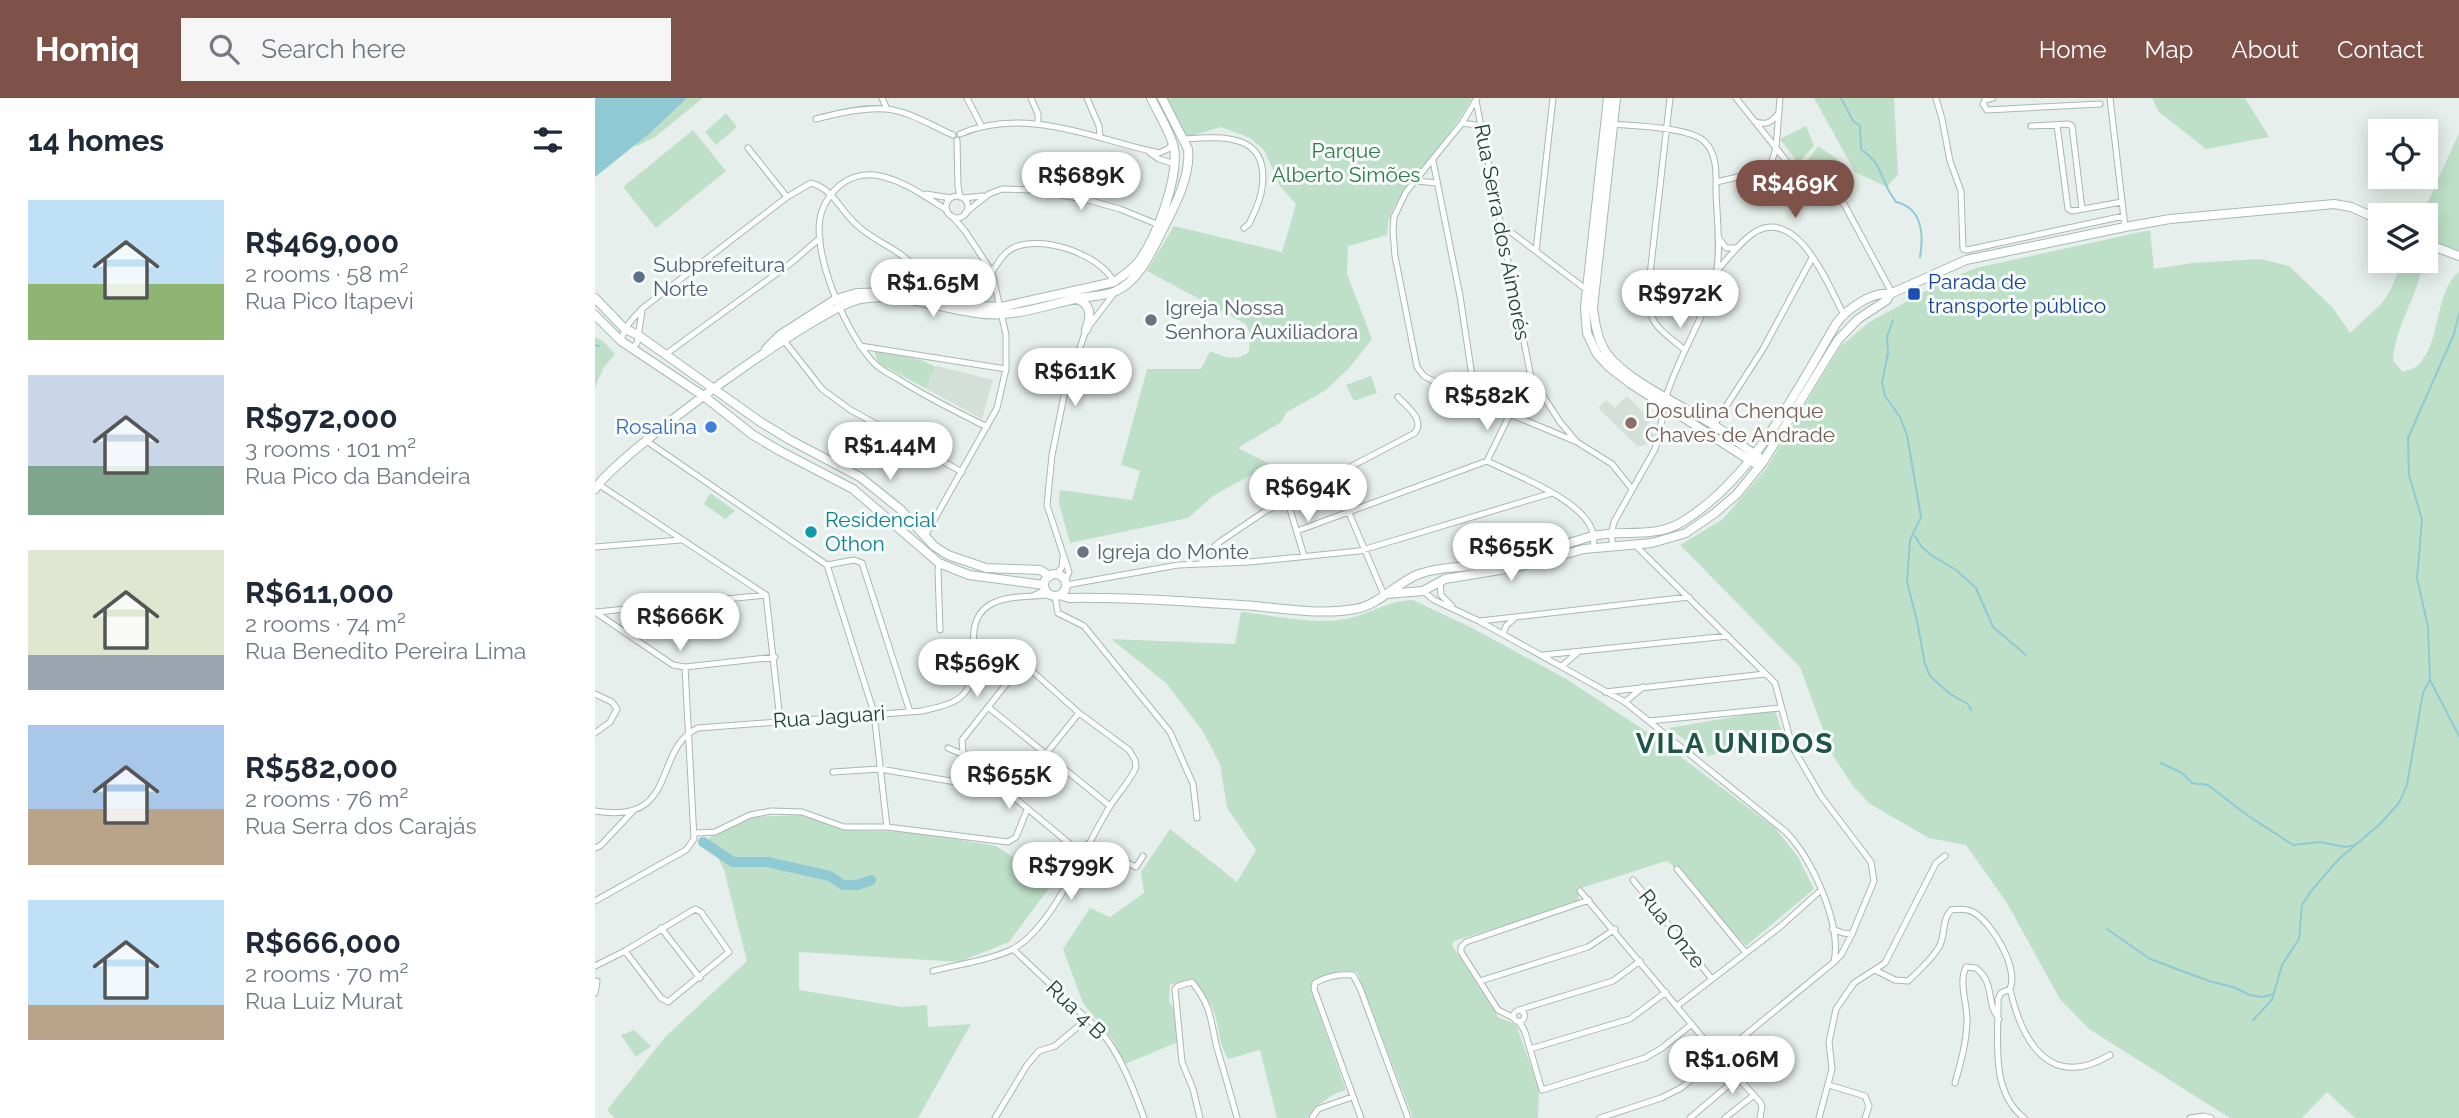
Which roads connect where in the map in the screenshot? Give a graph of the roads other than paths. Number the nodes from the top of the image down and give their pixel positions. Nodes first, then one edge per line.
1 (882, 98) edge
2 (967, 98) edge
3 (1031, 98) edge
4 (1087, 98) edge
5 (1151, 98) edge
6 (1162, 98) edge
7 (1553, 98) edge
8 (1608, 98) edge
9 (1616, 98) edge
10 (1671, 98) edge
11 (1736, 98) edge
12 (1780, 98) edge
13 (1936, 98) edge
14 (1993, 98) edge
15 (2110, 98) edge
16 (1476, 100) edge
17 (2083, 101) edge
18 (2100, 104) dead end
19 (887, 109) junction
20 (1778, 114) junction
21 (816, 119) dead end
22 (1755, 122) junction
23 (1038, 123) junction
24 (1462, 123) junction
25 (1609, 123) junction
26 (981, 125) junction
27 (2057, 125) junction
28 (2031, 126) dead end
29 (1667, 131) junction
30 (1483, 135) junction
31 (957, 136) junction
32 (1100, 136) junction
33 (1184, 139) junction
34 (1173, 143) junction
35 (748, 148) dead end
36 (1776, 148) junction
37 (1144, 149) junction
38 (1433, 162) junction
39 (1175, 164) junction
40 (1187, 165) junction
41 (1765, 170) junction
42 (1804, 175) junction
43 (1416, 181) junction
44 (1716, 182) junction
45 (1437, 183) junction
46 (958, 186) junction
47 (920, 192) junction
48 (832, 193) junction
49 (989, 194) junction
50 (787, 197) junction
51 (952, 197) junction
52 (962, 197) junction
53 (2122, 202) junction
54 (2082, 209) junction
55 (947, 210) junction
56 (964, 214) junction
57 (2368, 215) edge
58 (952, 216) junction
59 (2124, 216) junction
60 (1500, 224) junction
61 (1162, 225) junction
62 (2125, 227) junction
63 (1244, 228) dead end
64 (965, 231) junction
65 (1717, 233) junction
66 (820, 237) junction
67 (1736, 248) junction
68 (2438, 248) edge
69 (1536, 251) junction
70 (2459, 256) edge
71 (1812, 258) junction
72 (1717, 271) junction
73 (992, 272) junction
74 (1115, 287) junction
75 (1587, 290) junction
76 (1891, 293) junction
77 (595, 298) edge
78 (1077, 299) junction
79 (924, 300) junction
80 (837, 303) junction
81 (643, 308) junction
82 (1002, 311) junction
83 (1843, 313) junction
84 (595, 316) edge
85 (625, 329) junction
86 (1086, 330) junction
87 (638, 335) junction
88 (782, 338) junction
89 (621, 341) junction
90 (860, 346) junction
91 (632, 348) junction
92 (1685, 350) junction
93 (666, 354) junction
94 (1006, 369) junction
95 (714, 390) junction
96 (705, 397) junction
97 (1398, 397) dead end
98 (1471, 399) junction
99 (1665, 402) junction
100 (1510, 414) junction
101 (1714, 425) junction
102 (987, 427) junction
103 (645, 440) junction
104 (1577, 442) junction
105 (1753, 458) junction
106 (1487, 461) junction
107 (1762, 463) junction
108 (962, 472) junction
109 (596, 487) edge
110 (1632, 489) junction
111 (1552, 493) junction
112 (1287, 499) junction
113 (900, 509) junction
114 (1349, 513) junction
115 (889, 519) junction
116 (914, 524) junction
117 (1297, 531) junction
118 (905, 533) junction
119 (1611, 535) junction
120 (925, 536) junction
121 (1593, 536) junction
122 (681, 540) junction
123 (1651, 543) junction
124 (1635, 545) junction
125 (1612, 546) junction
126 (595, 547) edge
127 (1594, 547) junction
128 (1063, 550) junction
129 (1365, 550) junction
130 (1304, 556) junction
131 (939, 563) junction
132 (1205, 563) junction
133 (1653, 563) junction
134 (827, 565) junction
135 (1435, 570) junction
136 (1053, 575) junction
137 (1419, 575) junction
138 (1440, 582) junction
139 (1676, 585) junction
140 (1057, 589) junction
141 (1423, 591) junction
142 (766, 595) junction
143 (1385, 595) junction
144 (1689, 597) junction
145 (1672, 598) junction
146 (595, 612) edge
147 (1461, 612) junction
148 (1518, 616) junction
149 (1479, 621) junction
150 (1715, 624) junction
151 (940, 630) dead end
152 (1503, 634) junction
153 (1728, 636) junction
154 (1708, 638) junction
155 (1577, 653) junction
156 (1541, 655) junction
157 (775, 657) junction
158 (1751, 660) junction
159 (1562, 666) junction
160 (685, 667) junction
161 (1765, 674) junction
162 (1747, 675) junction
163 (1643, 687) junction
164 (1605, 692) junction
165 (595, 694) edge
166 (1625, 702) junction
167 (988, 707) junction
168 (1781, 708) junction
169 (910, 712) junction
170 (874, 713) junction
171 (1079, 713) junction
172 (781, 720) junction
173 (1671, 720) junction
174 (1649, 721) junction
175 (1661, 731) junction
176 (689, 732) junction
177 (595, 733) edge
178 (948, 748) dead end
179 (963, 752) junction
180 (1045, 754) junction
181 (975, 765) junction
182 (880, 769) junction
183 (833, 772) dead end
184 (967, 784) junction
185 (1006, 791) junction
186 (1012, 796) junction
187 (1109, 806) junction
188 (634, 810) junction
189 (1027, 810) junction
190 (595, 811) edge
191 (1197, 818) dead end
192 (887, 827) junction
193 (696, 834) junction
194 (1087, 844) junction
195 (595, 848) edge
196 (1082, 854) junction
197 (1143, 856) dead end
198 (1945, 856) dead end
199 (1677, 869) dead end
200 (1633, 880) dead end
201 (1821, 890) junction
202 (1580, 891) dead end
203 (1590, 900) junction
204 (595, 901) edge
205 (661, 928) junction
206 (1615, 929) junction
207 (1832, 929) junction
208 (1852, 934) junction
209 (1013, 949) junction
210 (625, 951) junction
211 (1746, 953) junction
212 (595, 957) edge
213 (1640, 961) junction
214 (1834, 962) junction
215 (597, 965) edge
216 (1874, 970) junction
217 (933, 971) dead end
218 (700, 978) junction
219 (1711, 978) junction
220 (597, 981) dead end
221 (1480, 981) junction
222 (2007, 990) junction
223 (1666, 992) junction
224 (595, 993) edge
225 (1677, 1006) junction
226 (1519, 1016) junction
227 (1087, 1019) junction
228 (1999, 1019) junction
229 (1692, 1024) junction
230 (1530, 1049) junction
231 (1769, 1051) dead end
232 (2110, 1055) dead end
233 (1719, 1057) junction
234 (1738, 1078) junction
235 (1955, 1083) dead end
236 (1829, 1085) junction
237 (1755, 1095) junction
238 (1352, 1097) junction
239 (1318, 1109) junction
240 (1141, 1116) edge
241 (995, 1118) edge
242 (1200, 1118) edge
243 (1237, 1118) edge
244 (1312, 1118) edge
245 (1319, 1118) edge
246 (1361, 1118) edge
247 (1408, 1118) edge
248 (1600, 1118) edge
249 (1690, 1118) edge
250 (1725, 1118) edge
251 (1760, 1118) edge
252 (1819, 1118) edge
253 (1865, 1118) edge
254 (2024, 1118) edge
255 (2190, 1118) edge
256 (2211, 1118) edge

1 - 19 street
2 - 26 street
3 - 23 street
4 - 32 street
5 - 34 street
6 - 33 street
7 - 69 street
8 - 25 street
9 - 25 street
10 - 29 street
11 - 22 street
12 - 20 street
13 - 59 street
14 - 17 street
15 - 53 street
16 - 24 street
16 - 30 street, Rua Serra dos Aimorés
17 - 18 street
19 - 21 street
19 - 31 street
20 - 22 street
20 - 36 street
22 - 36 street
23 - 26 street
23 - 32 street
24 - 30 street
24 - 38 street
25 - 29 street
25 - 75 street
25 - 99 street
26 - 31 street
27 - 28 street
27 - 54 street
27 - 54 street
29 - 44 street
29 - 92 street
30 - 60 street, Rua Serra dos Aimorés
31 - 46 street
32 - 37 street
33 - 34 street
33 - 40 street
33 - 63 street
34 - 37 street
34 - 39 street
35 - 50 street
36 - 41 street
36 - 42 street
37 - 39 street
38 - 43 street
38 - 45 street
39 - 40 street
39 - 61 street
40 - 61 street
41 - 42 street
41 - 44 street
42 - 76 street
43 - 45 street
43 - 98 street
44 - 65 street
45 - 98 street
46 - 51 street
46 - 52 street
47 - 48 street
47 - 51 street
47 - 55 street
48 - 50 street
48 - 66 street
48 - 79 street
49 - 52 street
49 - 56 street
49 - 61 street
50 - 81 street
51 - 52 street
51 - 55 street
52 - 56 street
53 - 54 street
53 - 59 street
55 - 58 street
56 - 58 street
56 - 64 street
57 - 62 street
58 - 64 street
59 - 62 street
60 - 69 street
60 - 104 street, Rua Serra dos Aimorés
61 - 74 street
62 - 76 street
64 - 73 street
65 - 67 street
65 - 72 street
66 - 80 street
66 - 93 street
67 - 71 street
67 - 72 street
68 - 70 street
69 - 75 street
71 - 83 street
71 - 101 street
72 - 92 street
73 - 74 street
73 - 82 street
74 - 78 street
74 - 82 street
74 - 86 street
75 - 99 street
76 - 83 street
76 - 107 street
77 - 85 street
78 - 82 street
78 - 86 street
79 - 80 street
79 - 82 street
80 - 88 street
80 - 90 street
81 - 85 street
81 - 87 street
82 - 94 street
83 - 105 street
84 - 89 street
85 - 87 street
85 - 89 street
86 - 128 street
87 - 91 street
87 - 93 street
88 - 95 street
88 - 108 street
89 - 91 street
90 - 94 street
90 - 102 street
91 - 96 street
92 - 99 street
93 - 95 street
94 - 102 street
95 - 96 street
95 - 113 street
96 - 103 street
96 - 115 street
97 - 112 street
98 - 100 street
99 - 101 street
99 - 105 street
99 - 110 street
100 - 104 street
100 - 106 street
101 - 105 street
102 - 108 street
103 - 109 street
103 - 134 street
104 - 110 street, Rua Serra dos Aimorés
105 - 107 street
105 - 119 street
106 - 111 street
106 - 114 street
107 - 123 street
108 - 120 street
109 - 122 street
110 - 119 street
111 - 121 street
111 - 129 street, Rua Jaguari
112 - 117 street
112 - 132 street
113 - 115 street
113 - 116 street
114 - 117 street
114 - 129 street
115 - 118 street
116 - 118 street
116 - 120 street
117 - 130 street
118 - 131 street
119 - 121 street
119 - 125 street
120 - 136 street
121 - 127 street
121 - 135 street
122 - 126 street
122 - 142 street
123 - 124 street
123 - 133 street
124 - 125 street
124 - 133 street
125 - 127 street
127 - 138 street
128 - 136 street
128 - 140 street
129 - 130 street, Rua Jaguari
129 - 143 street
130 - 132 street, Rua Jaguari
131 - 140 street
131 - 151 street
132 - 140 street, Rua Jaguari
133 - 139 street
134 - 169 street
134 - 170 street
135 - 137 street
135 - 138 street
136 - 140 street
136 - 140 street
137 - 141 street
137 - 143 street
138 - 141 street
138 - 147 street
139 - 144 street
139 - 145 street
140 - 143 street
140 - 169 street, Rua Jaguari
140 - 191 street
141 - 143 street
141 - 147 street
142 - 146 street
142 - 157 street
144 - 145 street
144 - 150 street
145 - 148 street
146 - 160 street
147 - 149 street
148 - 149 street
148 - 152 street
149 - 152 street
150 - 153 street
150 - 154 street
152 - 156 street
153 - 154 street
153 - 158 street
154 - 155 street
155 - 156 street
155 - 159 street
156 - 159 street
157 - 160 street
157 - 172 street
158 - 161 street
158 - 162 street
159 - 164 street
160 - 176 street
161 - 162 street
161 - 168 street
162 - 163 street
163 - 164 street
163 - 166 street
164 - 166 street
165 - 177 street
166 - 174 street
167 - 171 street
167 - 179 street
167 - 180 street
168 - 173 street
168 - 208 street
169 - 170 street, Rua Jaguari
170 - 172 street, Rua Jaguari
170 - 182 street
171 - 180 street
171 - 187 street
172 - 176 street, Rua Jaguari
173 - 174 street
173 - 175 street
174 - 175 street
175 - 201 street
176 - 188 street
176 - 193 street
178 - 179 street
179 - 181 street
180 - 186 street
180 - 187 street
181 - 184 street
181 - 185 street
182 - 183 street
182 - 184 street
182 - 192 street
184 - 185 street
185 - 186 street
186 - 189 street
187 - 194 street
188 - 190 street
188 - 195 street
189 - 192 street
189 - 196 street
192 - 193 street
193 - 204 street
194 - 196 street
194 - 197 street
196 - 209 street
198 - 216 street
199 - 211 street
200 - 219 street, Rua Onze
201 - 207 street
201 - 211 street
202 - 203 street
203 - 206 street
203 - 221 street
205 - 210 street
205 - 218 street
205 - 218 street
206 - 213 street
206 - 221 street
207 - 208 street
207 - 214 street
208 - 214 street
209 - 217 street
209 - 227 street, Rua 4 B
210 - 215 street
210 - 218 street
211 - 219 street
212 - 215 street
213 - 223 street
213 - 226 street
214 - 233 street
216 - 222 street
216 - 236 street
219 - 225 street
220 - 224 street
221 - 226 street
222 - 228 street
222 - 232 street
223 - 225 street
223 - 230 street
225 - 229 street
226 - 230 street
227 - 240 street, Rua 4 B
227 - 241 street
228 - 235 street
228 - 254 street
229 - 230 street
229 - 233 street
231 - 234 street
233 - 234 street
233 - 248 street
234 - 237 street
234 - 249 street
236 - 252 street
236 - 253 street
237 - 250 street
237 - 251 street
238 - 239 street
238 - 246 street
238 - 247 street
239 - 244 street
239 - 245 street
242 - 243 street
255 - 256 street

